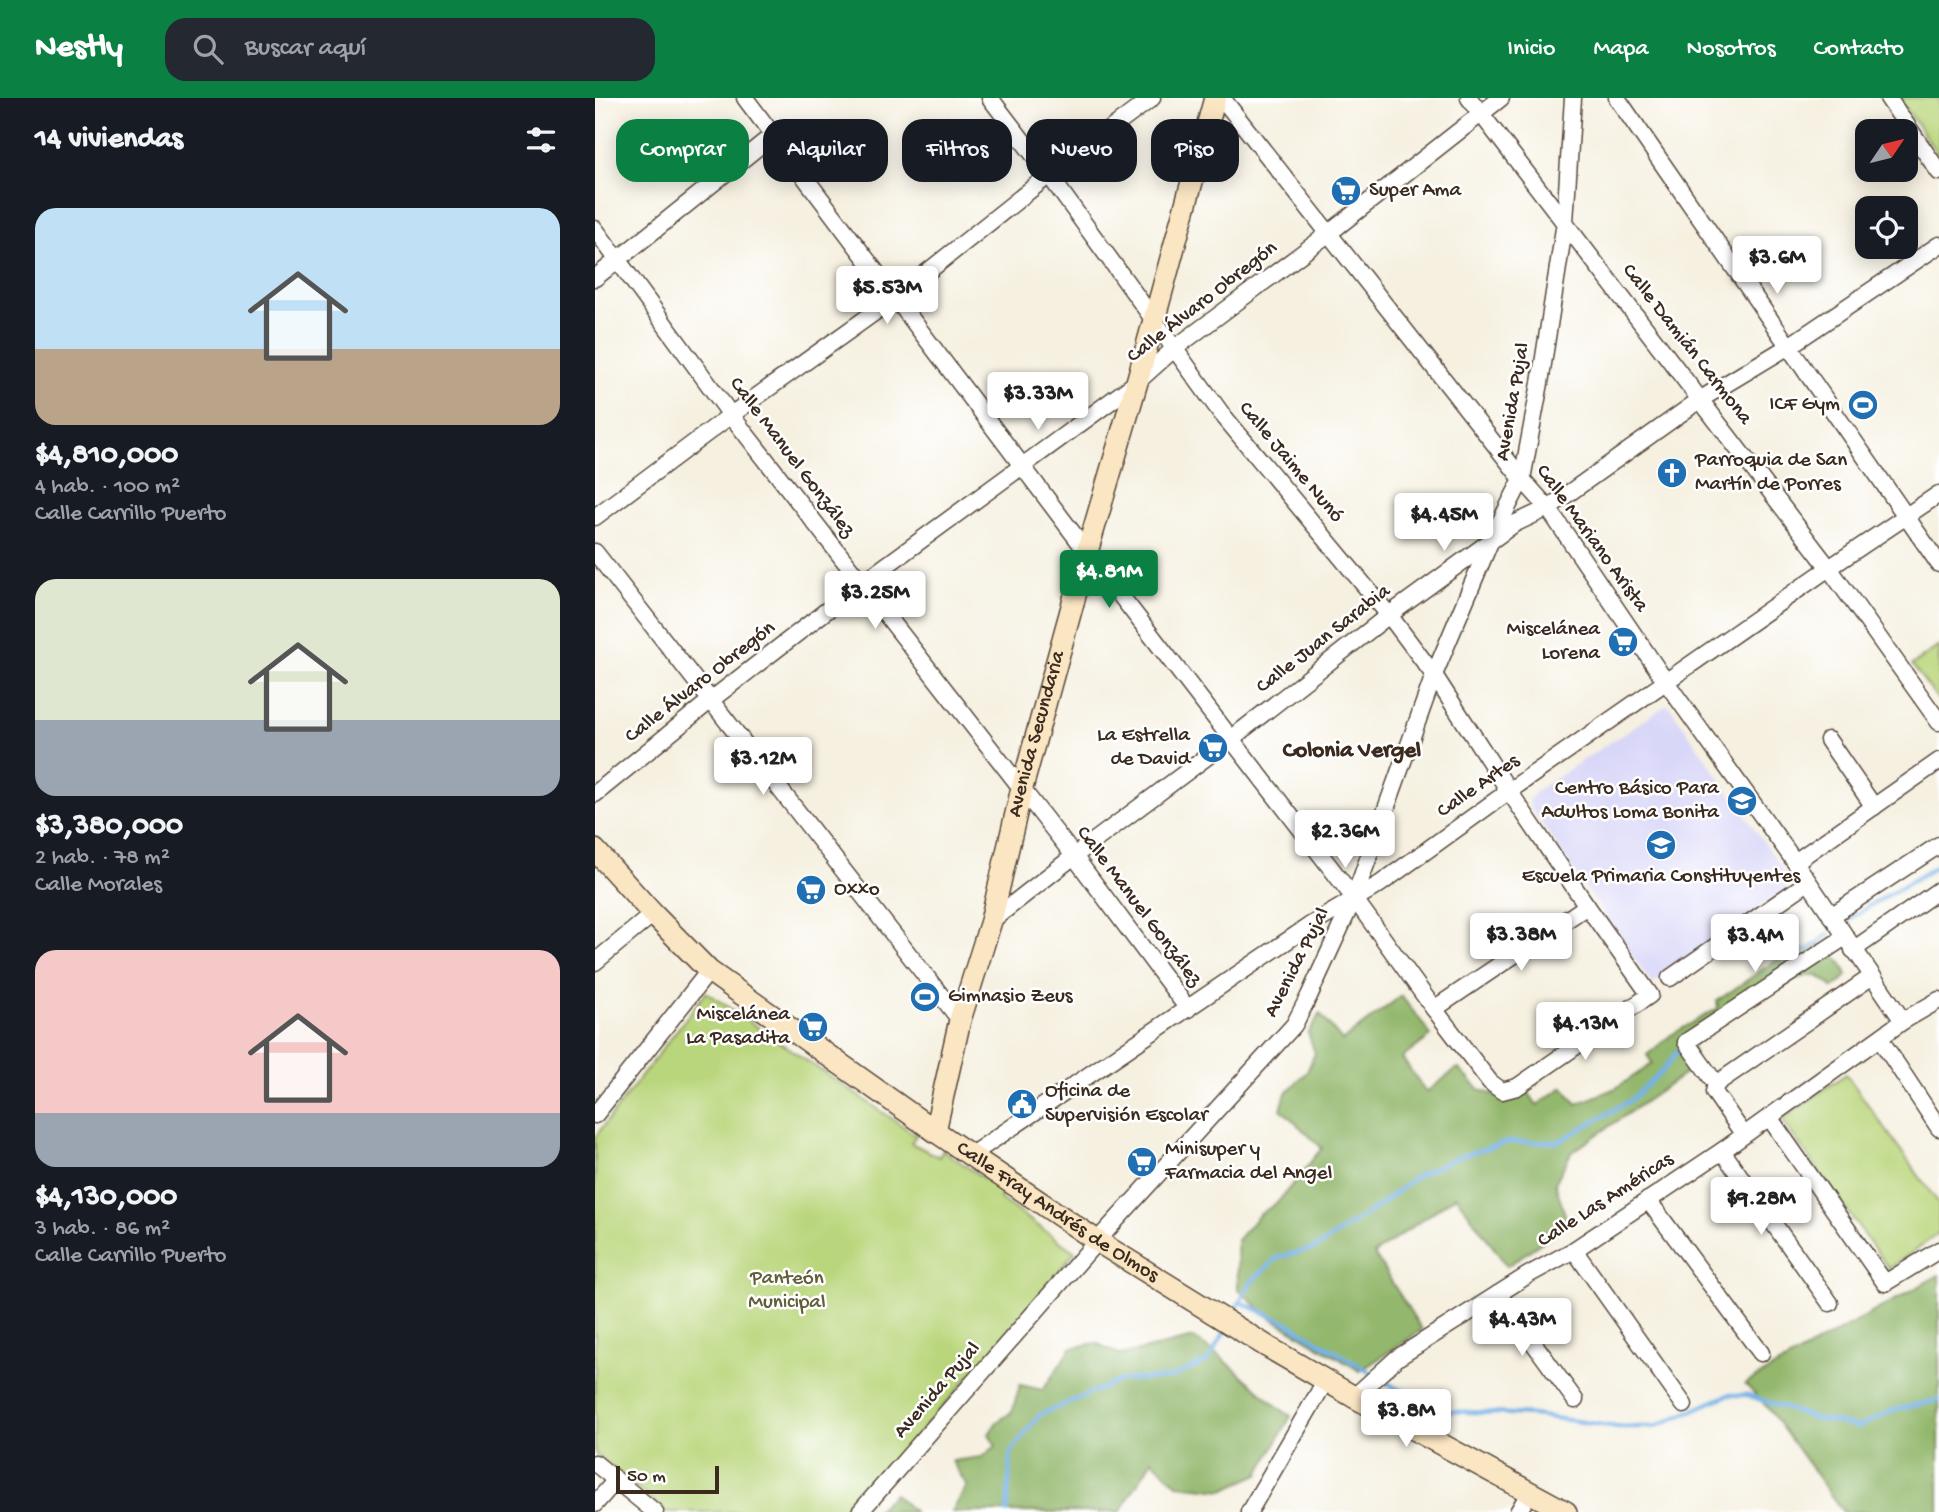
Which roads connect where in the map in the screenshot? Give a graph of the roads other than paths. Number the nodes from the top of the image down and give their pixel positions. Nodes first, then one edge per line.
1 (745, 98) edge
2 (990, 98) edge
3 (1152, 98) edge
4 (1215, 98) edge
5 (1223, 98) edge
6 (1469, 98) edge
7 (1501, 98) edge
8 (1573, 98) edge
9 (1616, 98) edge
10 (1888, 98) edge
11 (1480, 114) junction
12 (1124, 119) edge
13 (763, 122) edge
14 (763, 143) edge
15 (1026, 145) edge
16 (1939, 172) edge
17 (809, 182) edge
18 (1040, 182) edge
19 (1054, 182) edge
20 (1565, 222) junction
21 (595, 229) edge
22 (1328, 234) junction
23 (1939, 245) edge
24 (617, 261) junction
25 (595, 278) edge
26 (896, 297) junction
27 (1153, 321) junction
28 (1789, 346) junction
29 (1175, 348) junction
30 (1137, 382) junction
31 (1701, 399) junction
32 (731, 415) junction
33 (1023, 466) junction
34 (1522, 479) junction
35 (1939, 494) edge
36 (1548, 508) junction
37 (1906, 515) junction
38 (595, 517) edge
39 (1490, 542) junction
40 (595, 552) edge
41 (1087, 552) junction
42 (1939, 564) edge
43 (1829, 568) junction
44 (861, 584) junction
45 (1389, 615) junction
46 (1434, 675) junction
47 (1666, 682) junction
48 (711, 700) junction
49 (1939, 722) edge
50 (1232, 738) junction
51 (1828, 740) dead end
52 (1939, 761) edge
53 (1022, 788) junction
54 (1509, 791) junction
55 (595, 794) edge
56 (1874, 807) junction
57 (1939, 845) edge
58 (595, 850) edge
59 (1075, 856) junction
60 (1795, 863) junction
61 (1808, 883) junction
62 (1939, 890) edge
63 (1355, 898) junction
64 (1587, 906) junction
65 (653, 914) junction
66 (1831, 916) junction
67 (991, 921) junction
68 (1849, 943) junction
69 (595, 962) edge
70 (709, 971) junction
71 (1871, 977) junction
72 (1670, 978) dead end
73 (1939, 1000) edge
74 (1188, 1009) junction
75 (1434, 1009) junction
76 (960, 1020) junction
77 (1903, 1021) junction
78 (1880, 1040) junction
79 (1716, 1084) junction
80 (595, 1115) edge
81 (1769, 1117) junction
82 (1939, 1128) edge
83 (935, 1131) junction
84 (1744, 1135) junction
85 (1722, 1151) junction
86 (971, 1155) junction
87 (1648, 1200) junction
88 (1097, 1241) junction
89 (1574, 1250) junction
90 (1939, 1250) edge
91 (1498, 1294) junction
92 (1830, 1303) dead end
93 (1761, 1353) dead end
94 (1326, 1380) junction
95 (1361, 1390) junction
96 (1575, 1400) dead end
97 (1684, 1405) dead end
98 (595, 1463) edge
99 (616, 1480) junction
100 (1530, 1492) junction
101 (595, 1504) edge
102 (655, 1512) edge
103 (860, 1512) edge
104 (1249, 1512) edge
105 (1518, 1512) edge
106 (1566, 1512) edge

1 - 13 street
2 - 15 street, Calle Jaime Nunó
3 - 12 street
4 - 27 street, Avenida Secundaria
5 - 22 street, Calle Mariano Arista
6 - 11 street, Calle Damián Carmona
7 - 11 street, Calle Álvaro Obregón
8 - 20 street, Avenida Pujal
9 - 28 street
10 - 16 street
11 - 20 street, Calle Damián Carmona
11 - 22 street, Calle Álvaro Obregón
14 - 24 street
17 - 26 street
18 - 26 street
19 - 27 street, Calle Jaime Nunó
20 - 31 street, Calle Damián Carmona
20 - 34 street, Avenida Pujal
21 - 24 street, Calle Manuel González
22 - 29 street, Calle Álvaro Obregón
22 - 34 street, Calle Mariano Arista
23 - 28 street, Calle Juan Sarabia
24 - 25 street
24 - 32 street, Calle Manuel González
26 - 32 street
26 - 33 street
27 - 29 street, Calle Jaime Nunó
27 - 30 street, Avenida Secundaria
28 - 31 street, Calle Juan Sarabia
28 - 37 street
29 - 30 street, Calle Álvaro Obregón
29 - 45 street, Calle Jaime Nunó
30 - 33 street, Calle Álvaro Obregón
30 - 41 street, Avenida Secundaria
31 - 36 street, Calle Juan Sarabia
31 - 43 street, Calle Damián Carmona
32 - 38 street
32 - 44 street, Calle Manuel González
33 - 41 street
33 - 44 street, Calle Álvaro Obregón
34 - 36 street, Calle Mariano Arista
34 - 39 street, Avenida Pujal
35 - 37 street, Calle Artes
36 - 39 street, Calle Juan Sarabia
36 - 47 street, Calle Mariano Arista
37 - 42 street
37 - 43 street, Calle Artes
39 - 45 street, Calle Juan Sarabia
39 - 46 street, Avenida Pujal
40 - 48 street
41 - 50 street
41 - 53 street, Avenida Secundaria
43 - 47 street, Calle Artes
43 - 49 street, Calle Damián Carmona
44 - 48 street, Calle Álvaro Obregón
44 - 53 street, Calle Manuel González
45 - 46 street, Calle Jaime Nunó
45 - 50 street, Calle Juan Sarabia
46 - 54 street, Calle Jaime Nunó
46 - 63 street, Avenida Pujal
47 - 54 street, Calle Artes
47 - 60 street, Calle Mariano Arista
48 - 55 street, Calle Álvaro Obregón
48 - 76 street
50 - 59 street, Calle Juan Sarabia
50 - 63 street
51 - 56 street
52 - 56 street
53 - 59 street, Calle Manuel González
53 - 67 street, Avenida Secundaria
54 - 63 street, Calle Artes
54 - 64 street, Calle Jaime Nunó
56 - 60 street
57 - 66 street
58 - 65 street, Calle Fray Andrés de Olmos
59 - 67 street, Calle Juan Sarabia
59 - 74 street, Calle Manuel González
60 - 61 street, Calle Mariano Arista
61 - 66 street, Calle Mariano Arista
61 - 72 street
62 - 68 street
63 - 74 street, Calle Artes
63 - 75 street
63 - 88 street, Avenida Pujal
64 - 75 street
64 - 75 street, Calle Jaime Nunó
65 - 69 street
65 - 70 street, Calle Fray Andrés de Olmos
66 - 68 street, Calle Mariano Arista
67 - 76 street, Avenida Secundaria
68 - 71 street, Calle Mariano Arista
68 - 79 street
70 - 80 street
70 - 83 street, Calle Fray Andrés de Olmos
71 - 77 street, Calle Mariano Arista
71 - 79 street
73 - 77 street, Calle Las Américas
74 - 86 street, Calle Artes
76 - 83 street, Avenida Secundaria
77 - 78 street, Calle Las Américas
78 - 81 street, Calle Las Américas
78 - 82 street
79 - 84 street
81 - 84 street, Calle Las Américas
81 - 90 street
83 - 86 street, Calle Fray Andrés de Olmos
84 - 85 street, Calle Las Américas
85 - 87 street, Calle Las Américas
85 - 92 street
86 - 88 street, Calle Fray Andrés de Olmos
87 - 89 street, Calle Las Américas
87 - 93 street
88 - 94 street, Calle Fray Andrés de Olmos
88 - 103 street, Avenida Pujal
89 - 91 street, Calle Las Américas
89 - 97 street
91 - 95 street, Calle Las Américas
91 - 96 street
94 - 95 street, Calle Fray Andrés de Olmos
94 - 104 street
95 - 100 street, Calle Fray Andrés de Olmos
98 - 99 street
99 - 101 street
99 - 102 street
100 - 105 street
100 - 106 street, Calle Fray Andrés de Olmos

